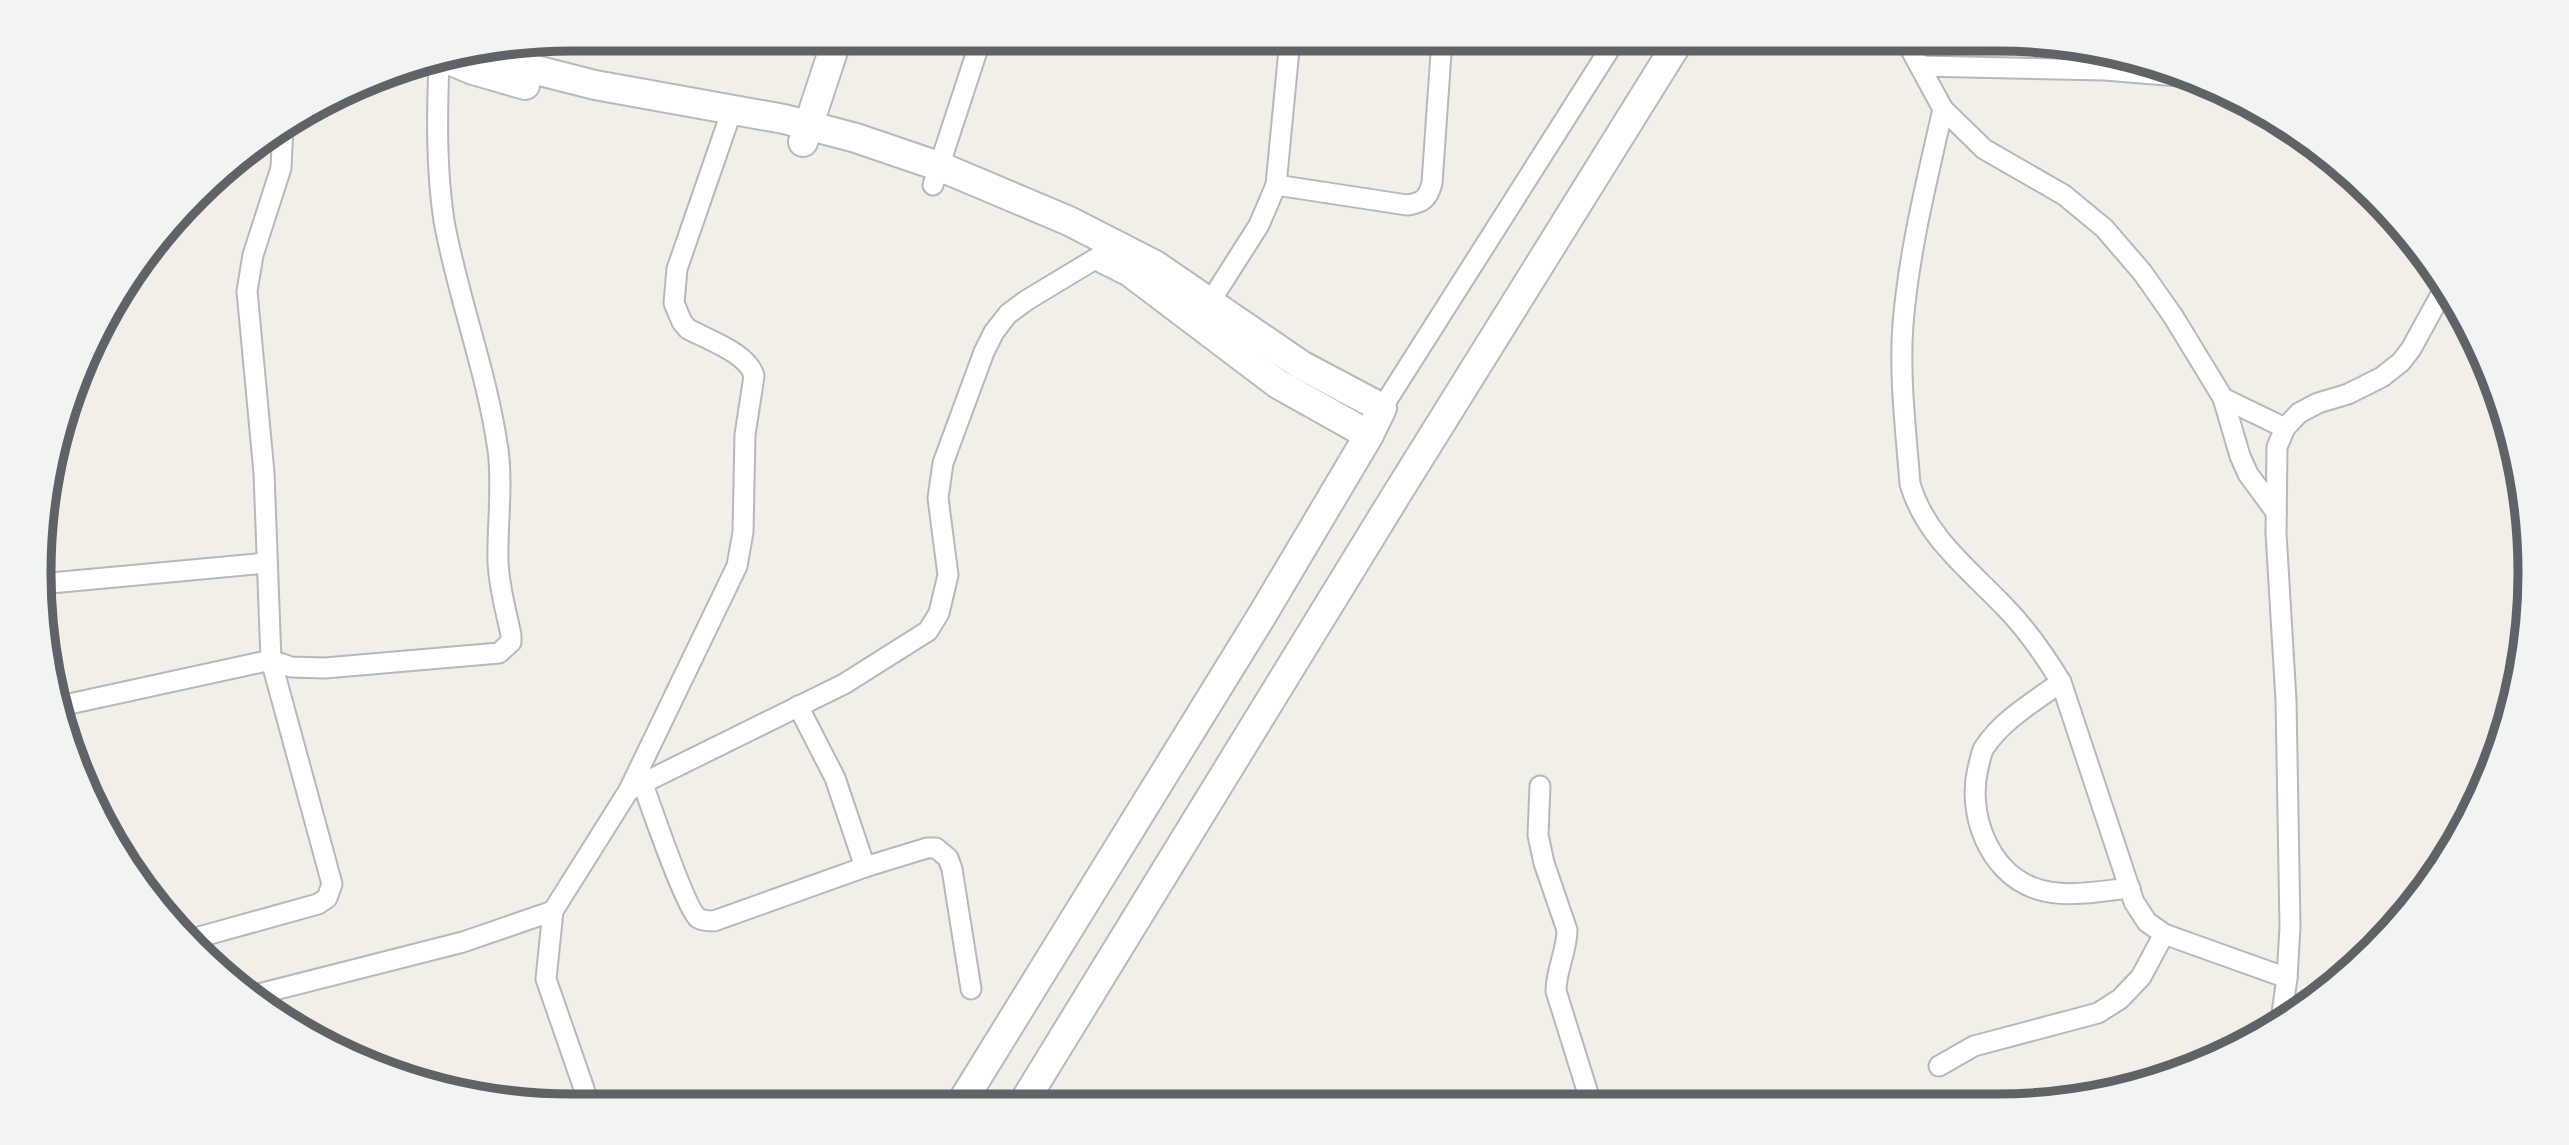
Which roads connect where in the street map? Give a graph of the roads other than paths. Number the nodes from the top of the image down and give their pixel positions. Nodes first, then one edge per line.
1 (833, 51) edge
2 (977, 51) edge
3 (1289, 51) edge
4 (1441, 51) edge
5 (1608, 51) edge
6 (1672, 51) edge
7 (1912, 51) edge
8 (497, 56) edge
9 (459, 64) edge
10 (525, 65) edge
11 (1920, 66) junction
12 (439, 69) edge
13 (2148, 74) edge
14 (1943, 109) junction
15 (730, 119) junction
16 (805, 133) junction
17 (282, 139) edge
18 (937, 176) junction
19 (1276, 185) junction
20 (1100, 256) junction
21 (2439, 298) edge
22 (1201, 310) junction
23 (1296, 362) junction
24 (1278, 384) junction
25 (2223, 398) junction
26 (1382, 408) junction
27 (2286, 428) junction
28 (1369, 435) junction
29 (2276, 512) junction
30 (267, 563) junction
31 (51, 583) edge
32 (271, 660) junction
33 (2061, 682) junction
34 (68, 704) edge
35 (798, 706) junction
36 (1540, 786) dead end
37 (636, 787) junction
38 (865, 867) junction
39 (2130, 888) junction
40 (552, 911) junction
41 (2164, 934) junction
42 (200, 937) edge
43 (2287, 978) junction
44 (971, 989) dead end
45 (264, 993) edge
46 (2283, 1008) edge
47 (1939, 1066) dead end
48 (586, 1094) edge
49 (967, 1094) edge
50 (1029, 1094) edge
51 (1588, 1094) edge

1 - 16 street
2 - 18 street
3 - 19 street
4 - 19 street
5 - 26 street
6 - 50 street
7 - 11 street
8 - 10 street
9 - 10 street
10 - 15 street
11 - 13 street
11 - 14 street
12 - 32 street
14 - 25 street
14 - 33 street
15 - 16 street
15 - 37 street
16 - 18 street
17 - 30 street
18 - 20 street
18 - 22 street
19 - 22 street
20 - 22 street
20 - 35 street
21 - 27 street
22 - 23 street
22 - 24 street
23 - 24 street
23 - 26 street
24 - 28 street
25 - 27 street
25 - 29 street
26 - 28 street
27 - 29 street
28 - 49 street
29 - 43 street
30 - 31 street
30 - 32 street
32 - 34 street
32 - 42 street
33 - 39 street
33 - 39 street
35 - 37 street
35 - 38 street
36 - 51 street
37 - 38 street
37 - 40 street
38 - 44 street
39 - 41 street
40 - 45 street
40 - 48 street
41 - 43 street
41 - 47 street
43 - 46 street

